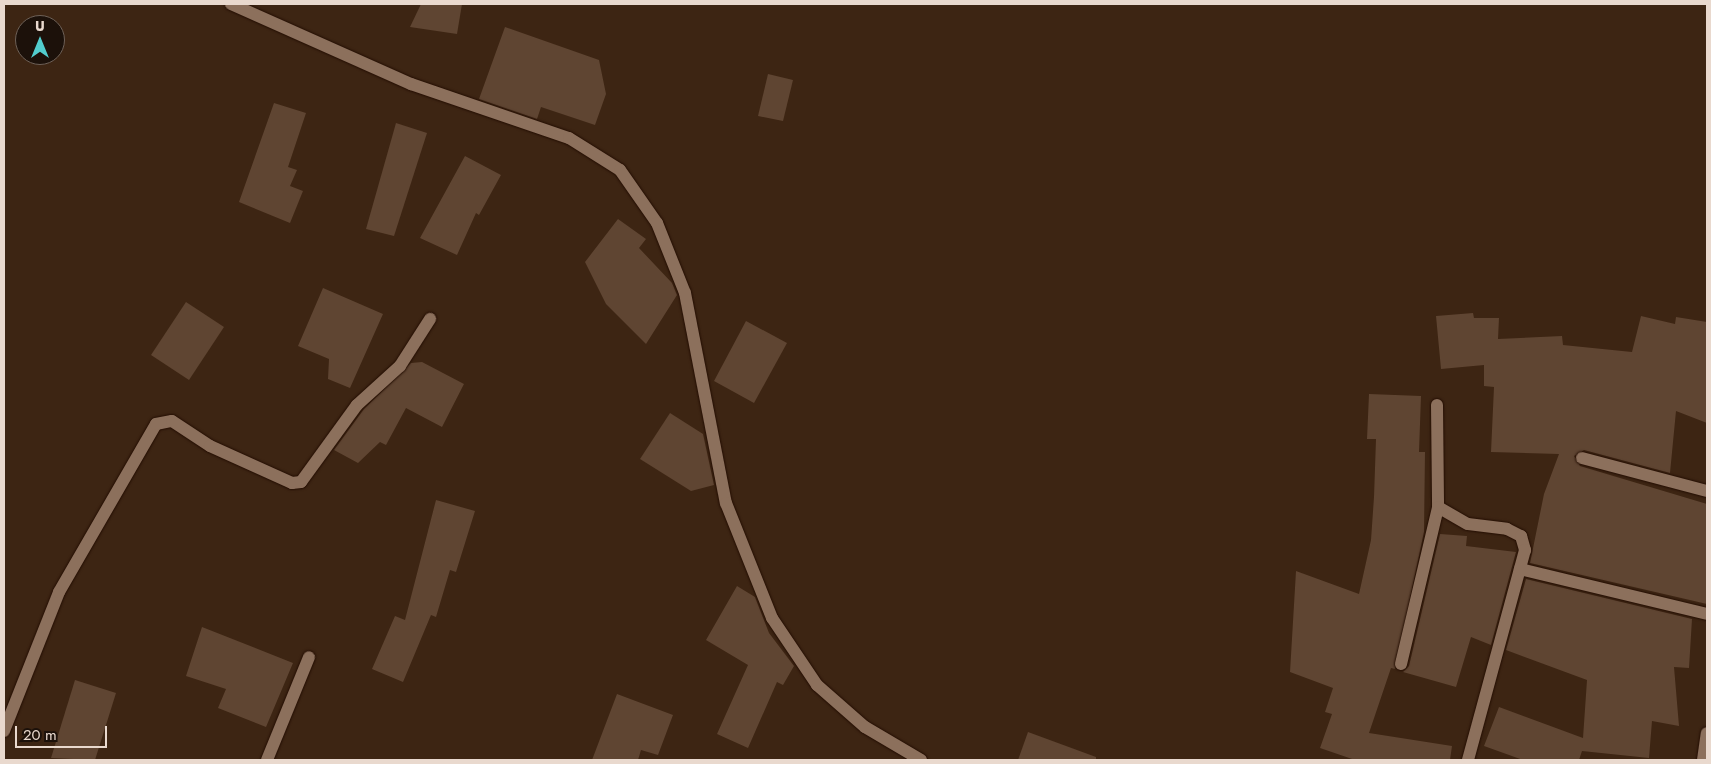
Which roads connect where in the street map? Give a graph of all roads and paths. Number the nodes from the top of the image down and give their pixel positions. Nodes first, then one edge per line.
1 (231, 4) edge
2 (430, 318) dead end
3 (1437, 406) dead end
4 (1582, 458) dead end
5 (1707, 491) edge
6 (1438, 507) junction
7 (1520, 569) junction
8 (1707, 614) edge
9 (309, 657) dead end
10 (1401, 664) dead end
11 (4, 731) edge
12 (1707, 733) edge
13 (267, 760) edge
14 (921, 760) edge
15 (1468, 760) edge
16 (1703, 760) edge

1 - 14 street
2 - 11 street
3 - 6 street
4 - 5 street
6 - 7 street
6 - 10 street
7 - 8 street
7 - 15 street
9 - 13 street
12 - 16 street

